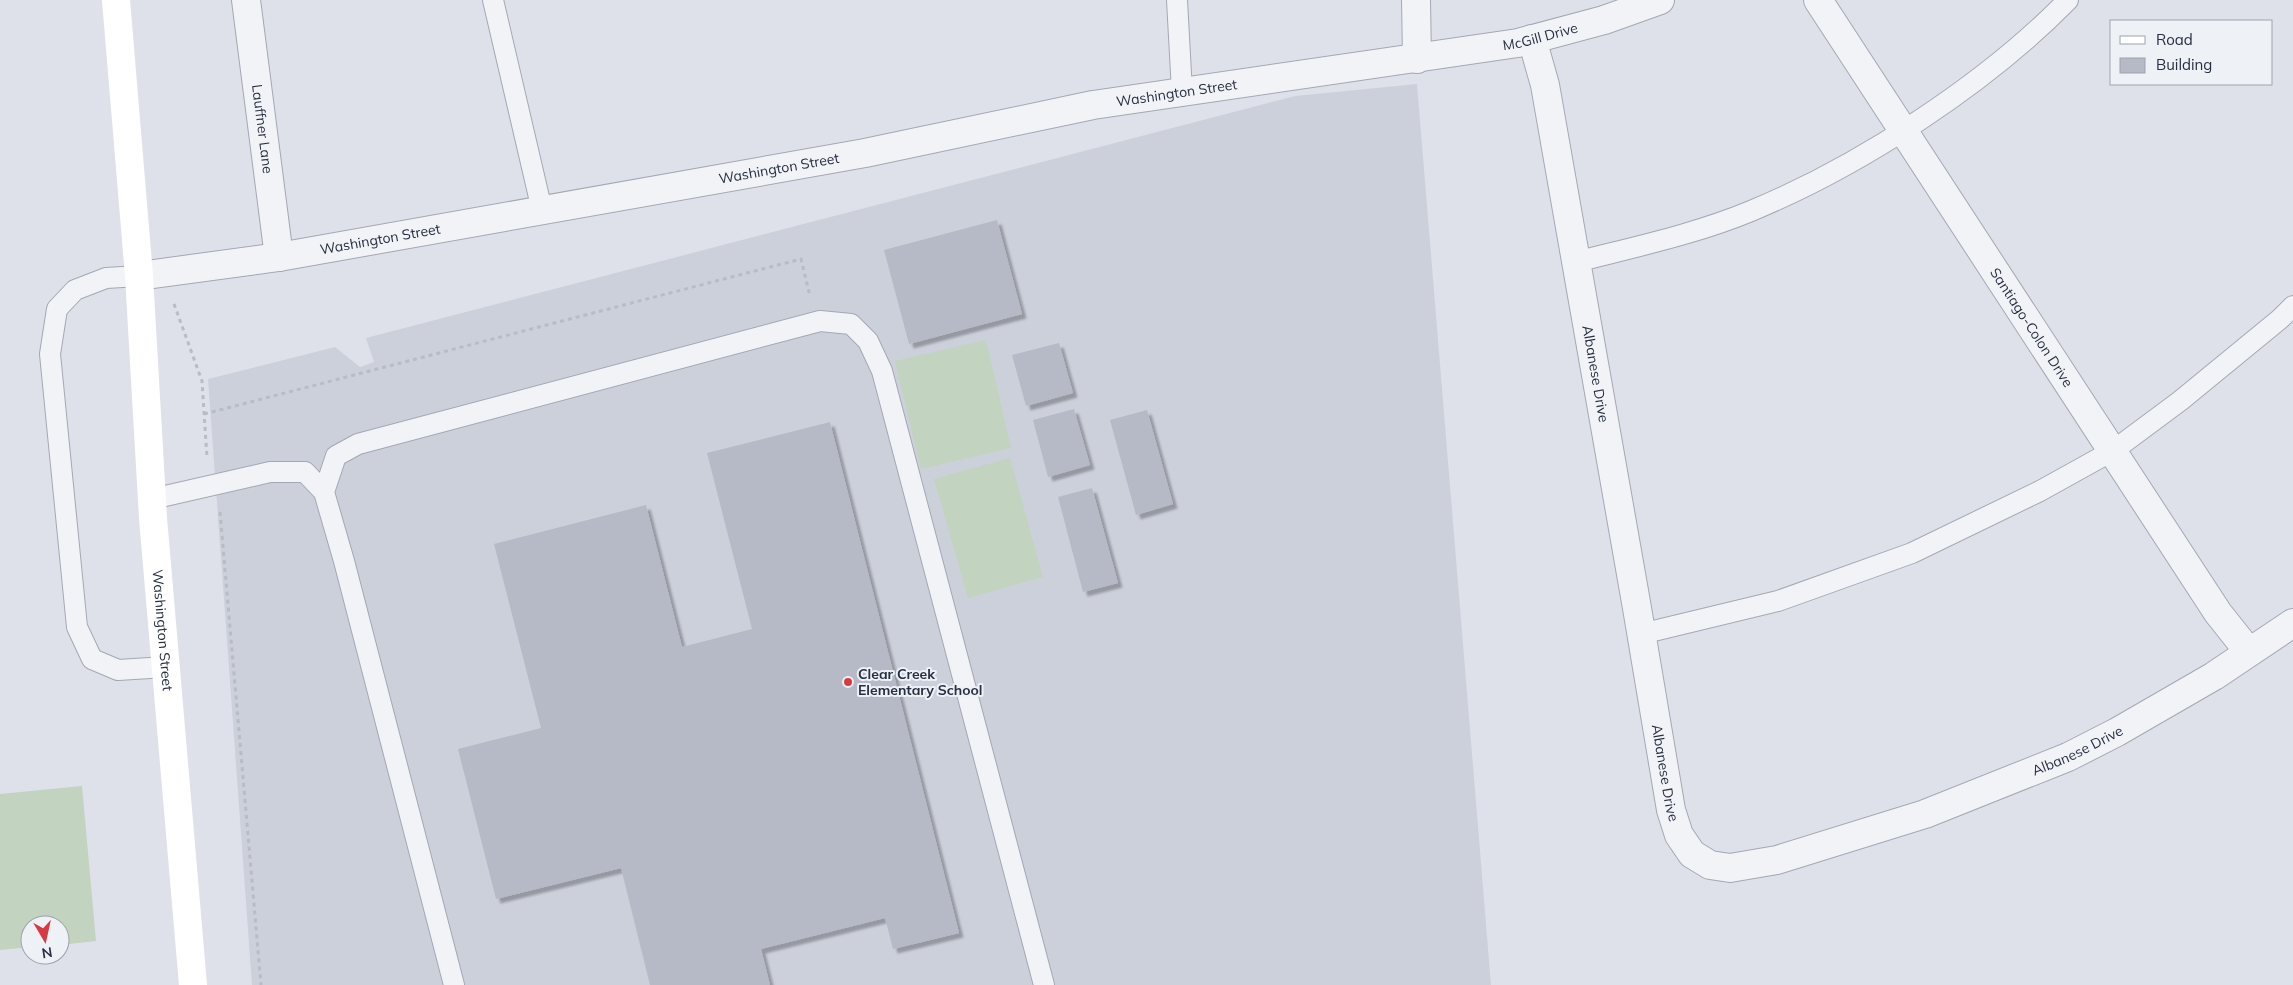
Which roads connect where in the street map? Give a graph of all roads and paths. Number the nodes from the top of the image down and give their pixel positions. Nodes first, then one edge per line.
1 (116, 0) edge
2 (246, 0) edge
3 (493, 0) edge
4 (1177, 0) edge
5 (1416, 0) edge
6 (1660, 0) edge
7 (1818, 0) edge
8 (2068, 0) edge
9 (1532, 39) junction
10 (1418, 59) junction
11 (1182, 92) junction
12 (1903, 130) junction
13 (542, 210) junction
14 (279, 257) junction
15 (1576, 262) junction
16 (139, 276) junction
17 (2293, 306) edge
18 (816, 322) junction
19 (204, 414) dead end
20 (2114, 450) junction
21 (324, 492) junction
22 (152, 499) junction
23 (2293, 622) edge
24 (1642, 634) junction
25 (2249, 652) junction
26 (166, 667) junction
27 (193, 985) edge
28 (454, 985) edge
29 (1044, 985) edge

1 - 16 street, Washington Street
2 - 14 street, Lauffner Lane
3 - 13 lane
4 - 11 lane
5 - 10 street
6 - 9 street, McGill Drive
7 - 12 street, Santiago-Colon Drive
8 - 12 lane
9 - 10 street, McGill Drive
9 - 15 street, Albanese Drive
10 - 11 street, Washington Street
11 - 13 street, Washington Street
12 - 15 lane
12 - 20 street, Santiago-Colon Drive
13 - 14 street, Washington Street
14 - 16 street, Washington Street
15 - 24 street, Albanese Drive
16 - 22 street, Washington Street
16 - 26 lane
17 - 20 lane
18 - 19 path
18 - 21 lane
18 - 29 lane
20 - 24 lane
20 - 25 street, Santiago-Colon Drive
21 - 22 lane
21 - 28 lane
22 - 26 street, Washington Street
23 - 25 street, Albanese Drive
24 - 25 street, Albanese Drive
26 - 27 street, Washington Street

